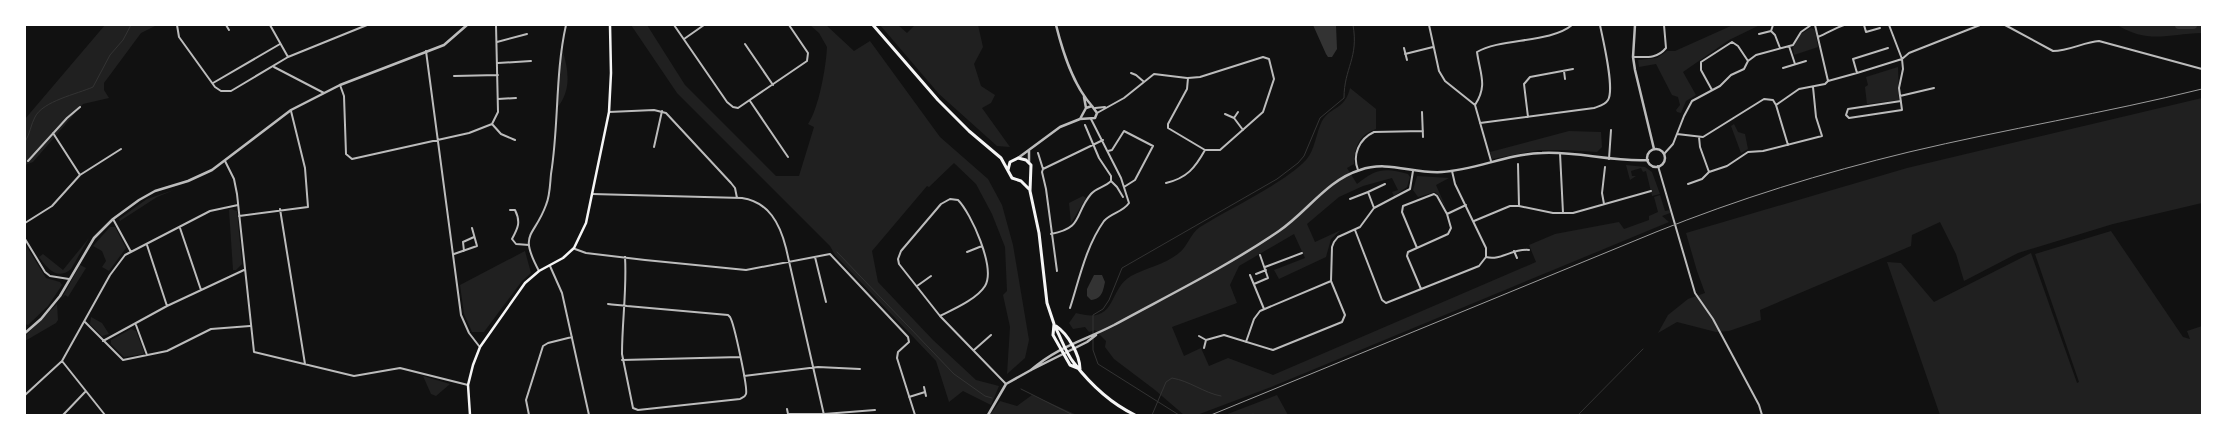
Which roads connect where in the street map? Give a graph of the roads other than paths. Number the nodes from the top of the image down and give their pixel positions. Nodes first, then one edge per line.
1 (177, 25) edge
2 (226, 25) edge
3 (270, 25) edge
4 (366, 25) edge
5 (467, 25) edge
6 (496, 25) edge
7 (566, 25) edge
8 (610, 25) edge
9 (674, 25) edge
10 (704, 25) edge
11 (789, 25) edge
12 (873, 25) edge
13 (1056, 25) edge
14 (1429, 25) edge
15 (1572, 25) edge
16 (1600, 25) edge
17 (1635, 25) edge
18 (1664, 25) edge
19 (1772, 25) edge
20 (1811, 25) edge
21 (1815, 25) edge
22 (1844, 25) edge
23 (1864, 25) edge
24 (1889, 25) edge
25 (1980, 25) edge
26 (2005, 25) edge
27 (1880, 28) dead end
28 (229, 30) dead end
29 (1771, 30) junction
30 (528, 34) dead end
31 (1759, 34) dead end
32 (1818, 37) junction
33 (684, 39) junction
34 (497, 42) junction
35 (280, 44) junction
36 (745, 44) dead end
37 (1789, 46) junction
38 (1433, 47) junction
39 (1404, 48) dead end
40 (1780, 48) junction
41 (1888, 48) dead end
42 (426, 51) junction
43 (1405, 54) junction
44 (288, 57) junction
45 (1633, 57) junction
46 (1902, 59) junction
47 (1407, 60) dead end
48 (530, 61) dead end
49 (1748, 61) junction
50 (1806, 61) dead end
51 (498, 63) junction
52 (1795, 64) junction
53 (274, 66) junction
54 (1783, 68) dead end
55 (1573, 69) dead end
56 (2202, 69) edge
57 (1564, 71) junction
58 (1131, 73) dead end
59 (1857, 73) junction
60 (498, 75) junction
61 (454, 76) dead end
62 (1188, 78) junction
63 (1565, 79) dead end
64 (1828, 81) junction
65 (1143, 82) junction
66 (213, 83) junction
67 (340, 85) junction
68 (773, 85) junction
69 (1813, 86) junction
70 (1934, 88) dead end
71 (1712, 90) junction
72 (324, 93) junction
73 (1900, 96) junction
74 (1084, 97) junction
75 (516, 98) dead end
76 (498, 99) junction
77 (750, 100) junction
78 (1901, 101) junction
79 (1475, 105) junction
80 (1776, 105) junction
81 (80, 106) dead end
82 (1094, 107) junction
83 (1108, 107) junction
84 (1086, 108) junction
85 (291, 110) junction
86 (662, 111) junction
87 (609, 112) junction
88 (1084, 112) junction
89 (1238, 112) dead end
90 (1422, 112) dead end
91 (1097, 113) junction
92 (1225, 114) dead end
93 (1528, 117) junction
94 (1086, 118) junction
95 (1093, 118) junction
96 (1234, 118) junction
97 (1080, 119) junction
98 (1480, 123) junction
99 (492, 124) junction
100 (1085, 125) dead end
101 (1243, 130) junction
102 (1611, 130) dead end
103 (1423, 131) junction
104 (53, 133) junction
105 (1677, 134) junction
106 (1423, 137) dead end
107 (1699, 137) junction
108 (438, 140) junction
109 (515, 140) dead end
110 (1103, 140) junction
111 (1094, 145) junction
112 (1788, 145) junction
113 (654, 147) dead end
114 (121, 149) dead end
115 (1654, 149) junction
116 (1205, 150) junction
117 (1028, 151) junction
118 (1108, 151) junction
119 (1038, 152) dead end
120 (1560, 153) junction
121 (1664, 154) junction
122 (788, 157) dead end
123 (1001, 158) junction
124 (1018, 158) junction
125 (1609, 159) junction
126 (1012, 160) junction
127 (1648, 160) junction
128 (225, 161) junction
129 (1491, 161) junction
130 (28, 162) dead end
131 (1029, 162) junction
132 (1518, 164) dead end
133 (1658, 166) junction
134 (1605, 167) dead end
135 (1043, 168) junction
136 (1008, 170) junction
137 (1358, 170) junction
138 (1413, 171) junction
139 (1452, 171) junction
140 (1709, 172) junction
141 (80, 175) junction
142 (1030, 175) junction
143 (1170, 178) dead end
144 (1021, 181) junction
145 (1111, 181) junction
146 (1170, 182) junction
147 (1166, 183) dead end
148 (1385, 184) dead end
149 (1688, 184) dead end
150 (1124, 187) junction
151 (1030, 191) junction
152 (1651, 191) dead end
153 (1368, 192) junction
154 (592, 194) junction
155 (1123, 197) dead end
156 (737, 198) junction
157 (1350, 199) dead end
158 (1604, 204) junction
159 (238, 205) junction
160 (1466, 205) junction
161 (1519, 206) junction
162 (519, 207) dead end
163 (1374, 208) junction
164 (280, 209) junction
165 (510, 210) dead end
166 (515, 210) junction
167 (1447, 214) junction
168 (1563, 214) junction
169 (239, 216) junction
170 (113, 219) junction
171 (1474, 221) junction
172 (25, 223) edge
173 (180, 228) junction
174 (472, 228) dead end
175 (1355, 230) junction
176 (1051, 234) junction
177 (474, 237) junction
178 (25, 239) edge
179 (147, 244) junction
180 (529, 245) junction
181 (982, 246) junction
182 (574, 248) junction
183 (1416, 248) junction
184 (1529, 250) dead end
185 (464, 251) junction
186 (1514, 251) junction
187 (131, 252) junction
188 (967, 252) dead end
189 (1302, 253) dead end
190 (454, 254) junction
191 (1260, 255) dead end
192 (815, 256) junction
193 (625, 257) junction
194 (1486, 257) junction
195 (1517, 258) dead end
196 (789, 261) junction
197 (550, 266) junction
198 (1265, 269) junction
199 (244, 270) junction
200 (539, 271) junction
201 (1057, 271) dead end
202 (1256, 274) dead end
203 (1250, 275) dead end
204 (931, 276) dead end
205 (69, 280) junction
206 (1331, 281) junction
207 (1254, 284) junction
208 (916, 287) junction
209 (1421, 289) junction
210 (202, 290) junction
211 (826, 302) dead end
212 (608, 304) dead end
213 (167, 306) junction
214 (625, 306) junction
215 (1070, 308) dead end
216 (1264, 309) junction
217 (940, 316) junction
218 (84, 322) junction
219 (1054, 324) junction
220 (136, 325) junction
221 (250, 326) junction
222 (25, 333) edge
223 (1099, 333) junction
224 (991, 335) dead end
225 (1199, 336) dead end
226 (572, 337) junction
227 (1206, 340) junction
228 (104, 341) junction
229 (1246, 342) junction
230 (1070, 344) junction
231 (480, 346) junction
232 (1065, 346) junction
233 (1204, 348) dead end
234 (1060, 349) junction
235 (1073, 349) junction
236 (974, 350) junction
237 (1068, 352) junction
238 (1063, 354) junction
239 (148, 355) junction
240 (740, 357) junction
241 (622, 360) junction
242 (62, 361) junction
243 (305, 364) junction
244 (812, 368) junction
245 (860, 369) dead end
246 (1031, 370) junction
247 (1080, 370) junction
248 (744, 376) junction
249 (1006, 384) junction
250 (468, 385) junction
251 (924, 387) dead end
252 (85, 392) junction
253 (925, 392) junction
254 (25, 395) edge
255 (926, 396) dead end
256 (909, 397) junction
257 (787, 409) dead end
258 (876, 410) dead end
259 (63, 415) edge
260 (105, 415) edge
261 (470, 415) edge
262 (529, 415) edge
263 (589, 415) edge
264 (824, 415) edge
265 (915, 415) edge
266 (988, 415) edge
267 (1135, 415) edge
268 (1762, 415) edge

1 - 66 street
2 - 28 street
3 - 35 street
4 - 44 street
5 - 42 street
6 - 34 street
7 - 180 street
8 - 87 main road
9 - 33 street
10 - 33 street
11 - 68 street
12 - 123 main road
13 - 74 street
14 - 38 street
15 - 79 street
16 - 93 street
17 - 45 street
18 - 45 street
19 - 29 street
20 - 37 street
21 - 32 street
22 - 32 street
23 - 27 street
24 - 46 street
25 - 46 street
26 - 56 street
29 - 31 street
29 - 40 street
30 - 34 street
32 - 64 street
33 - 77 street
34 - 51 street
35 - 44 street
35 - 66 street
36 - 68 street
37 - 40 street
37 - 52 street
38 - 43 street
38 - 79 street
39 - 43 street
40 - 49 street
41 - 59 street
42 - 67 street
42 - 108 street
43 - 47 street
44 - 53 street
45 - 115 street
46 - 59 street
46 - 73 street
48 - 51 street
49 - 71 street
49 - 71 street
50 - 52 street
51 - 60 street
52 - 54 street
53 - 66 street
53 - 72 street
55 - 57 street
57 - 63 street
57 - 93 street
58 - 65 street
59 - 64 street
60 - 61 street
60 - 76 street
62 - 65 street
62 - 101 street
62 - 116 street
64 - 69 street
65 - 83 street
67 - 72 street
67 - 108 street
68 - 77 street
69 - 80 street
69 - 112 street
70 - 73 street
71 - 105 street
72 - 85 street
73 - 78 street
74 - 82 street
74 - 84 street
75 - 76 street
76 - 99 street
77 - 122 street
78 - 78 street
79 - 98 street
80 - 107 street
80 - 112 street
81 - 104 street
82 - 83 street
82 - 84 street
82 - 91 street
83 - 91 street
84 - 88 street
85 - 128 street
85 - 164 street
86 - 87 street
86 - 113 street
86 - 156 street
87 - 154 main road
88 - 94 street
88 - 97 street
89 - 96 street
90 - 103 street
91 - 95 street
92 - 96 street
93 - 98 street
94 - 95 street
94 - 97 street
95 - 110 street
96 - 101 street
97 - 117 street
98 - 129 street
99 - 108 street
99 - 109 street
100 - 111 street
101 - 116 street
102 - 125 street
103 - 106 street
103 - 137 street
104 - 130 street
104 - 141 street
105 - 107 street
105 - 121 street
107 - 140 street
108 - 190 street
110 - 111 street
110 - 118 street
111 - 135 street
111 - 145 street
112 - 140 street
114 - 141 street
115 - 121 street
115 - 127 street
116 - 146 street
117 - 124 street
117 - 131 street
118 - 150 street
118 - 150 street
119 - 135 street
120 - 125 street
120 - 129 street
120 - 168 street
121 - 133 street
123 - 126 main road
123 - 136 main road
124 - 126 main road
124 - 131 main road
125 - 127 street
126 - 136 main road
127 - 133 street
128 - 159 street
128 - 170 street
129 - 139 street
131 - 142 main road
132 - 161 street
133 - 268 street
134 - 158 street
135 - 176 street
136 - 144 main road
137 - 138 street
137 - 223 street
138 - 139 street
138 - 163 street
139 - 160 street
140 - 149 street
141 - 172 street
142 - 144 main road
142 - 151 main road
143 - 146 street
144 - 151 main road
145 - 155 street
145 - 176 street
146 - 147 street
148 - 153 street
150 - 215 street
151 - 219 main road
152 - 158 street
153 - 157 street
153 - 163 street
154 - 156 street
154 - 182 main road
156 - 196 street
158 - 168 street
159 - 169 street
159 - 173 street
160 - 167 street
160 - 171 street
161 - 168 street
161 - 171 street
162 - 166 street
163 - 175 street
164 - 169 street
164 - 243 street
165 - 166 street
166 - 180 street
167 - 183 street
167 - 183 street
169 - 199 street
170 - 187 street
170 - 205 street
171 - 194 street
173 - 179 street
173 - 210 street
174 - 177 street
175 - 206 street
175 - 209 street
176 - 201 street
177 - 185 street
177 - 185 street
178 - 205 street
179 - 187 street
179 - 213 street
180 - 200 street
181 - 188 street
181 - 208 street
181 - 217 street
182 - 193 street
182 - 197 main road
183 - 209 street
184 - 186 street
185 - 190 street
186 - 194 street
186 - 195 street
187 - 218 street
189 - 198 street
190 - 231 street
191 - 198 street
192 - 196 street
192 - 211 street
192 - 256 street
193 - 196 street
193 - 214 street
194 - 209 street
196 - 244 street
197 - 200 main road
197 - 226 street
198 - 202 street
198 - 207 street
199 - 210 street
199 - 221 street
200 - 231 main road
203 - 207 street
204 - 208 street
205 - 222 street
206 - 216 street
206 - 229 street
207 - 216 street
208 - 217 street
210 - 213 street
212 - 214 street
213 - 220 street
214 - 240 street
214 - 241 street
216 - 229 street
217 - 236 street
218 - 228 street
218 - 242 street
219 - 230 main road
219 - 232 main road
219 - 234 main road
220 - 228 street
220 - 239 street
221 - 239 street
221 - 243 street
223 - 230 street
223 - 235 street
224 - 236 street
225 - 227 street
226 - 262 street
226 - 263 street
227 - 229 street
227 - 233 street
228 - 239 street
230 - 232 street
230 - 235 main road
231 - 250 main road
232 - 234 street
232 - 237 main road
234 - 238 main road
234 - 246 street
235 - 237 street
235 - 247 main road
236 - 249 street
237 - 238 street
237 - 247 main road
238 - 246 street
238 - 247 main road
240 - 241 street
240 - 248 street
241 - 248 street
242 - 252 street
242 - 254 street
243 - 250 street
244 - 245 street
244 - 248 street
244 - 264 street
246 - 249 street
247 - 267 main road
249 - 266 street
250 - 261 main road
251 - 253 street
252 - 259 street
252 - 260 street
253 - 255 street
253 - 256 street
256 - 265 street
257 - 264 street
258 - 264 street

